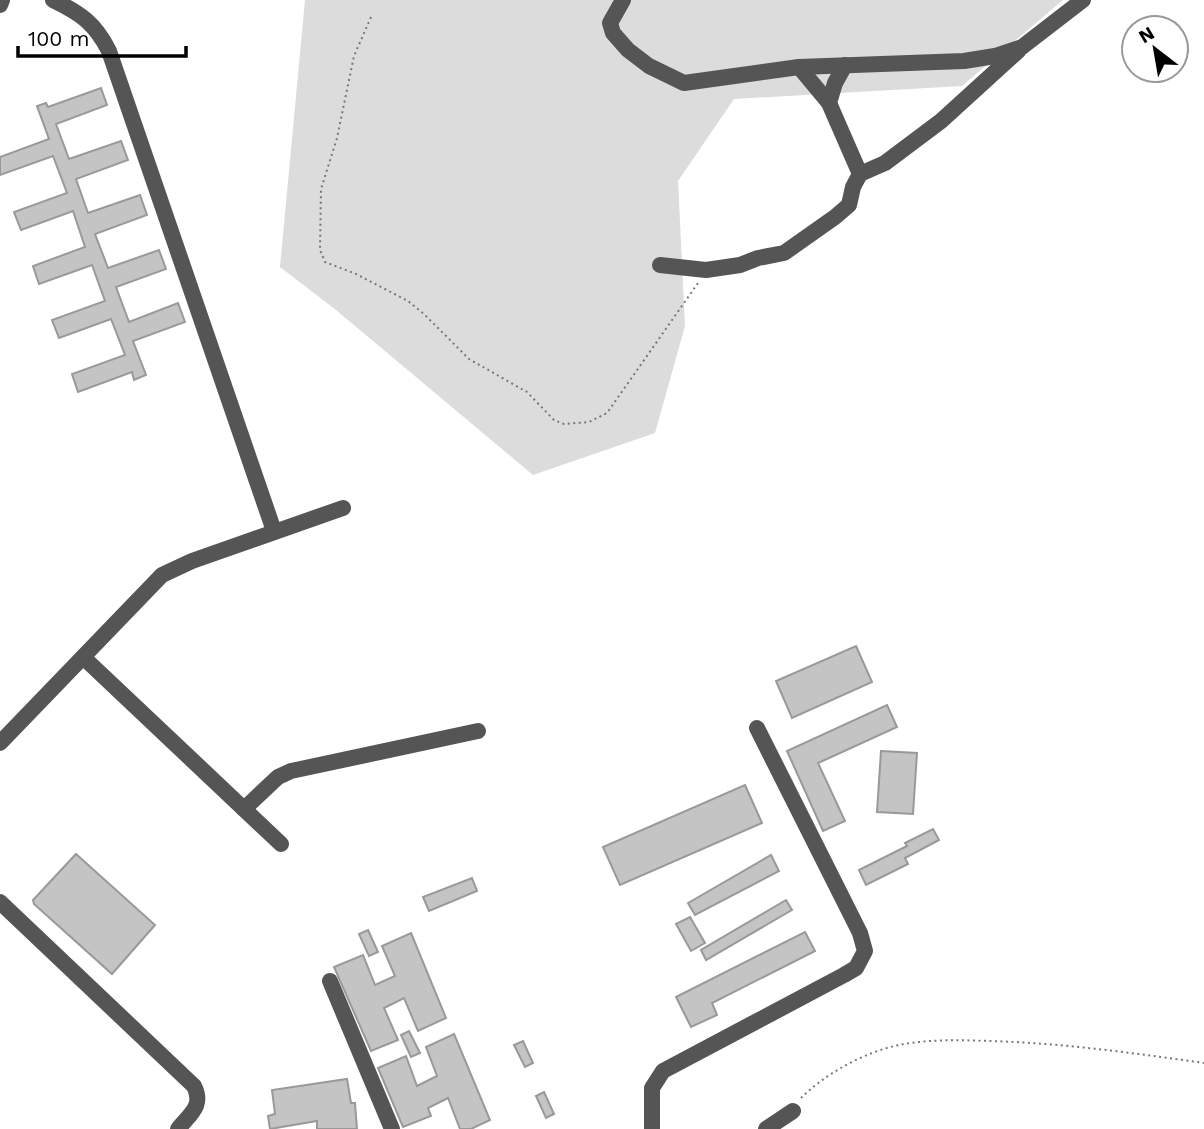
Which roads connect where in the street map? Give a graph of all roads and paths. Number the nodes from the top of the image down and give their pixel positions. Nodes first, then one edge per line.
1 (53, 0) edge
2 (622, 0) edge
3 (1083, 0) edge
4 (371, 17) dead end
5 (1022, 47) junction
6 (845, 65) junction
7 (800, 67) junction
8 (829, 103) junction
9 (860, 174) junction
10 (660, 265) dead end
11 (706, 270) junction
12 (343, 508) dead end
13 (274, 531) junction
14 (83, 657) junction
15 (757, 728) dead end
16 (478, 731) dead end
17 (0, 743) edge
18 (244, 809) junction
19 (281, 844) dead end
20 (0, 902) edge
21 (330, 981) dead end
22 (1204, 1063) edge
23 (793, 1111) joint
24 (178, 1129) edge
25 (392, 1129) edge
26 (652, 1129) edge
27 (766, 1129) edge

1 - 13 street
2 - 7 street
3 - 5 street
4 - 11 path
5 - 6 street
5 - 9 street
6 - 7 street
6 - 8 street
7 - 8 street
8 - 9 street
9 - 11 street
10 - 11 street
12 - 13 street
13 - 14 street
14 - 17 street
14 - 18 street
15 - 26 street
16 - 18 street
18 - 19 street
20 - 24 street
21 - 25 street
22 - 23 path
23 - 27 street

